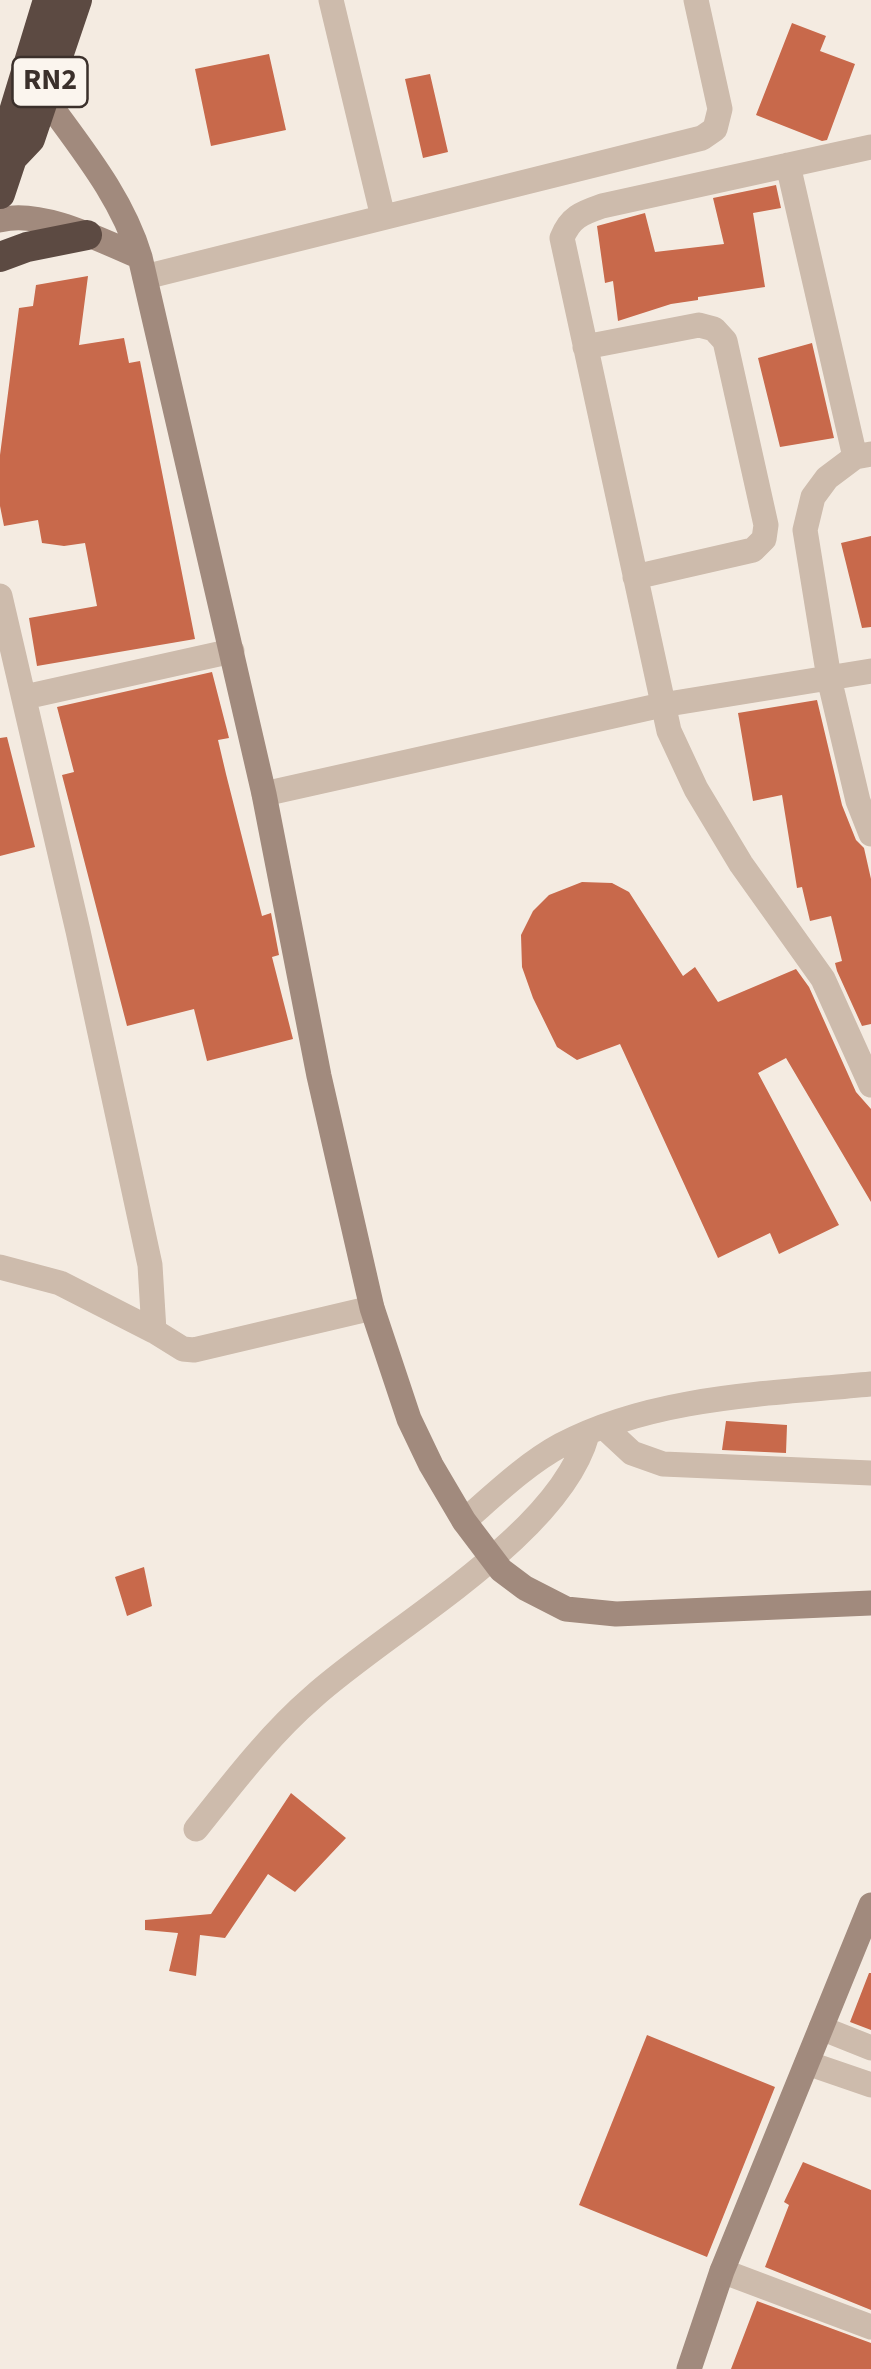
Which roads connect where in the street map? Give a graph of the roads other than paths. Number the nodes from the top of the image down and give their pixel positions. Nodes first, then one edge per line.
1 (48, 0) edge
2 (76, 0) edge
3 (330, 0) edge
4 (696, 0) edge
5 (45, 98) junction
6 (871, 147) edge
7 (12, 158) junction
8 (788, 165) junction
9 (0, 194) edge
10 (383, 217) junction
11 (0, 220) edge
12 (86, 235) junction
13 (0, 257) edge
14 (142, 267) junction
15 (585, 347) junction
16 (863, 456) edge
17 (635, 577) junction
18 (0, 596) edge
19 (232, 651) junction
20 (871, 671) edge
21 (828, 678) junction
22 (25, 697) junction
23 (662, 705) junction
24 (264, 794) junction
25 (871, 834) edge
26 (871, 1085) edge
27 (0, 1267) edge
28 (372, 1308) junction
29 (154, 1332) junction
30 (871, 1384) edge
31 (596, 1431) junction
32 (871, 1472) edge
33 (464, 1521) junction
34 (492, 1559) junction
35 (871, 1603) edge
36 (196, 1829) dead end
37 (871, 1905) edge
38 (821, 2028) junction
39 (871, 2048) edge
40 (807, 2062) junction
41 (871, 2084) edge
42 (722, 2271) junction
43 (871, 2326) edge
44 (689, 2369) edge

1 - 7 highway, RN2
2 - 5 highway, RN2
3 - 10 street
4 - 10 street
5 - 7 highway, RN2
5 - 14 street
6 - 8 street
7 - 9 highway, RN2
8 - 15 street
8 - 16 street
10 - 14 street
11 - 12 street
12 - 13 highway
12 - 14 street
14 - 19 street
15 - 17 street
15 - 17 street
16 - 21 street
17 - 23 street
18 - 22 street
19 - 22 street
19 - 24 street
20 - 21 street
21 - 23 street
21 - 25 street
22 - 29 street
23 - 24 street
23 - 26 street
24 - 28 street
27 - 29 street
28 - 29 street
28 - 33 street
30 - 31 street
31 - 32 street
31 - 33 street
31 - 34 street
33 - 34 street
34 - 35 street
34 - 36 street
37 - 38 street
38 - 39 street
38 - 40 street
40 - 41 street
40 - 42 street
42 - 43 street
42 - 44 street

